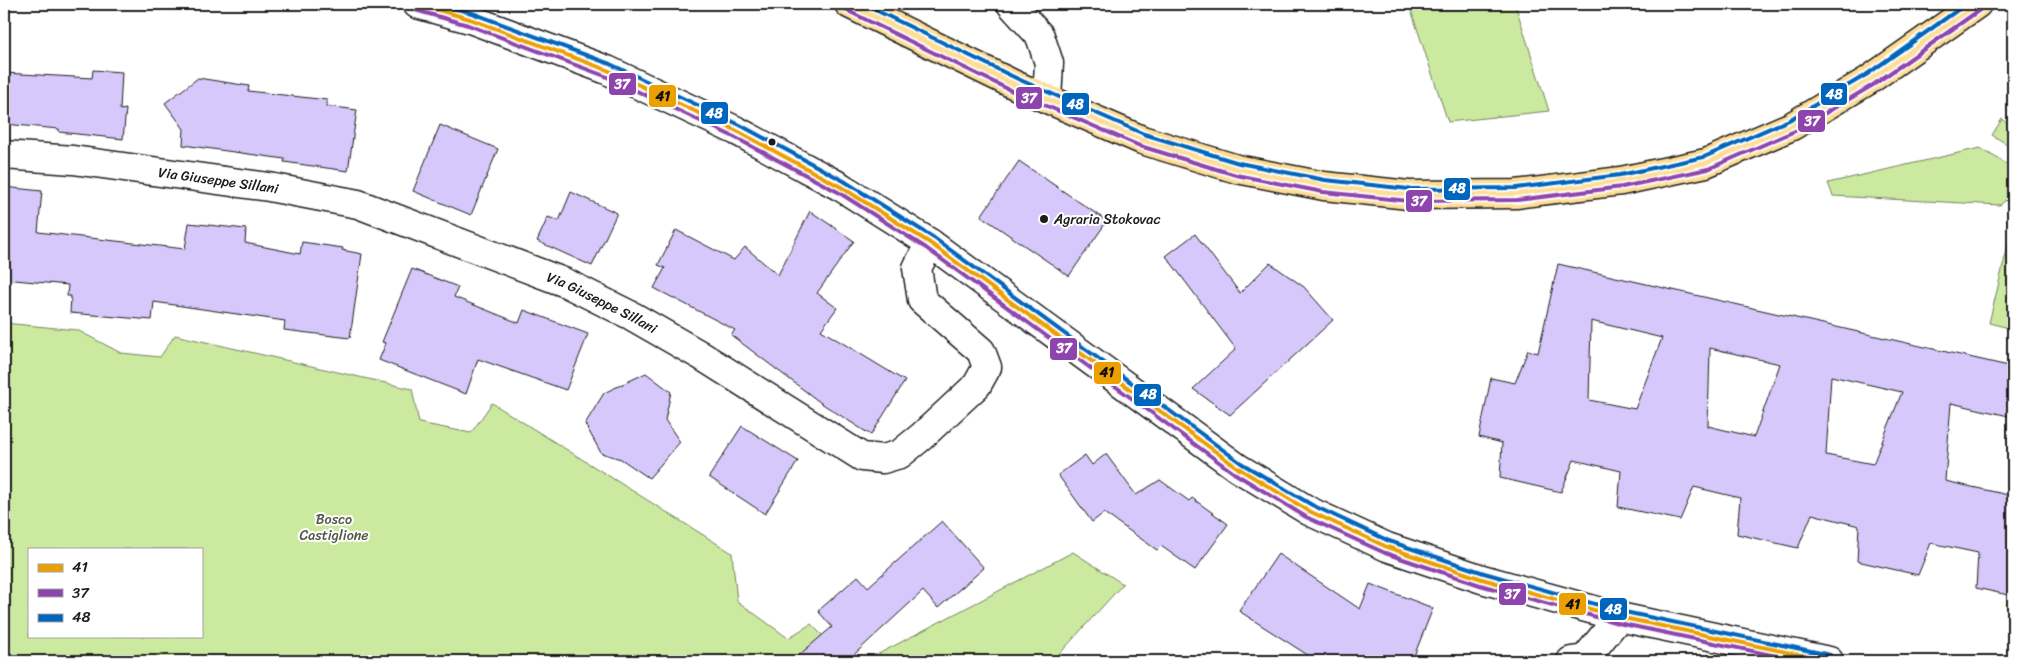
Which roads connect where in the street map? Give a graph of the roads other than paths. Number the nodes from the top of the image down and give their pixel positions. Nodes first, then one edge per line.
1 (416, 4) edge
2 (849, 4) edge
3 (1011, 4) edge
4 (1977, 4) edge
5 (1047, 99) junction
6 (4, 155) edge
7 (930, 243) junction
8 (1619, 617) junction
9 (1580, 660) edge
10 (1829, 661) edge

1 - 7 street
2 - 5 main road
3 - 5 street
4 - 5 main road
6 - 7 street, Via Giuseppe Sillani
7 - 8 street
8 - 9 street
8 - 10 street

